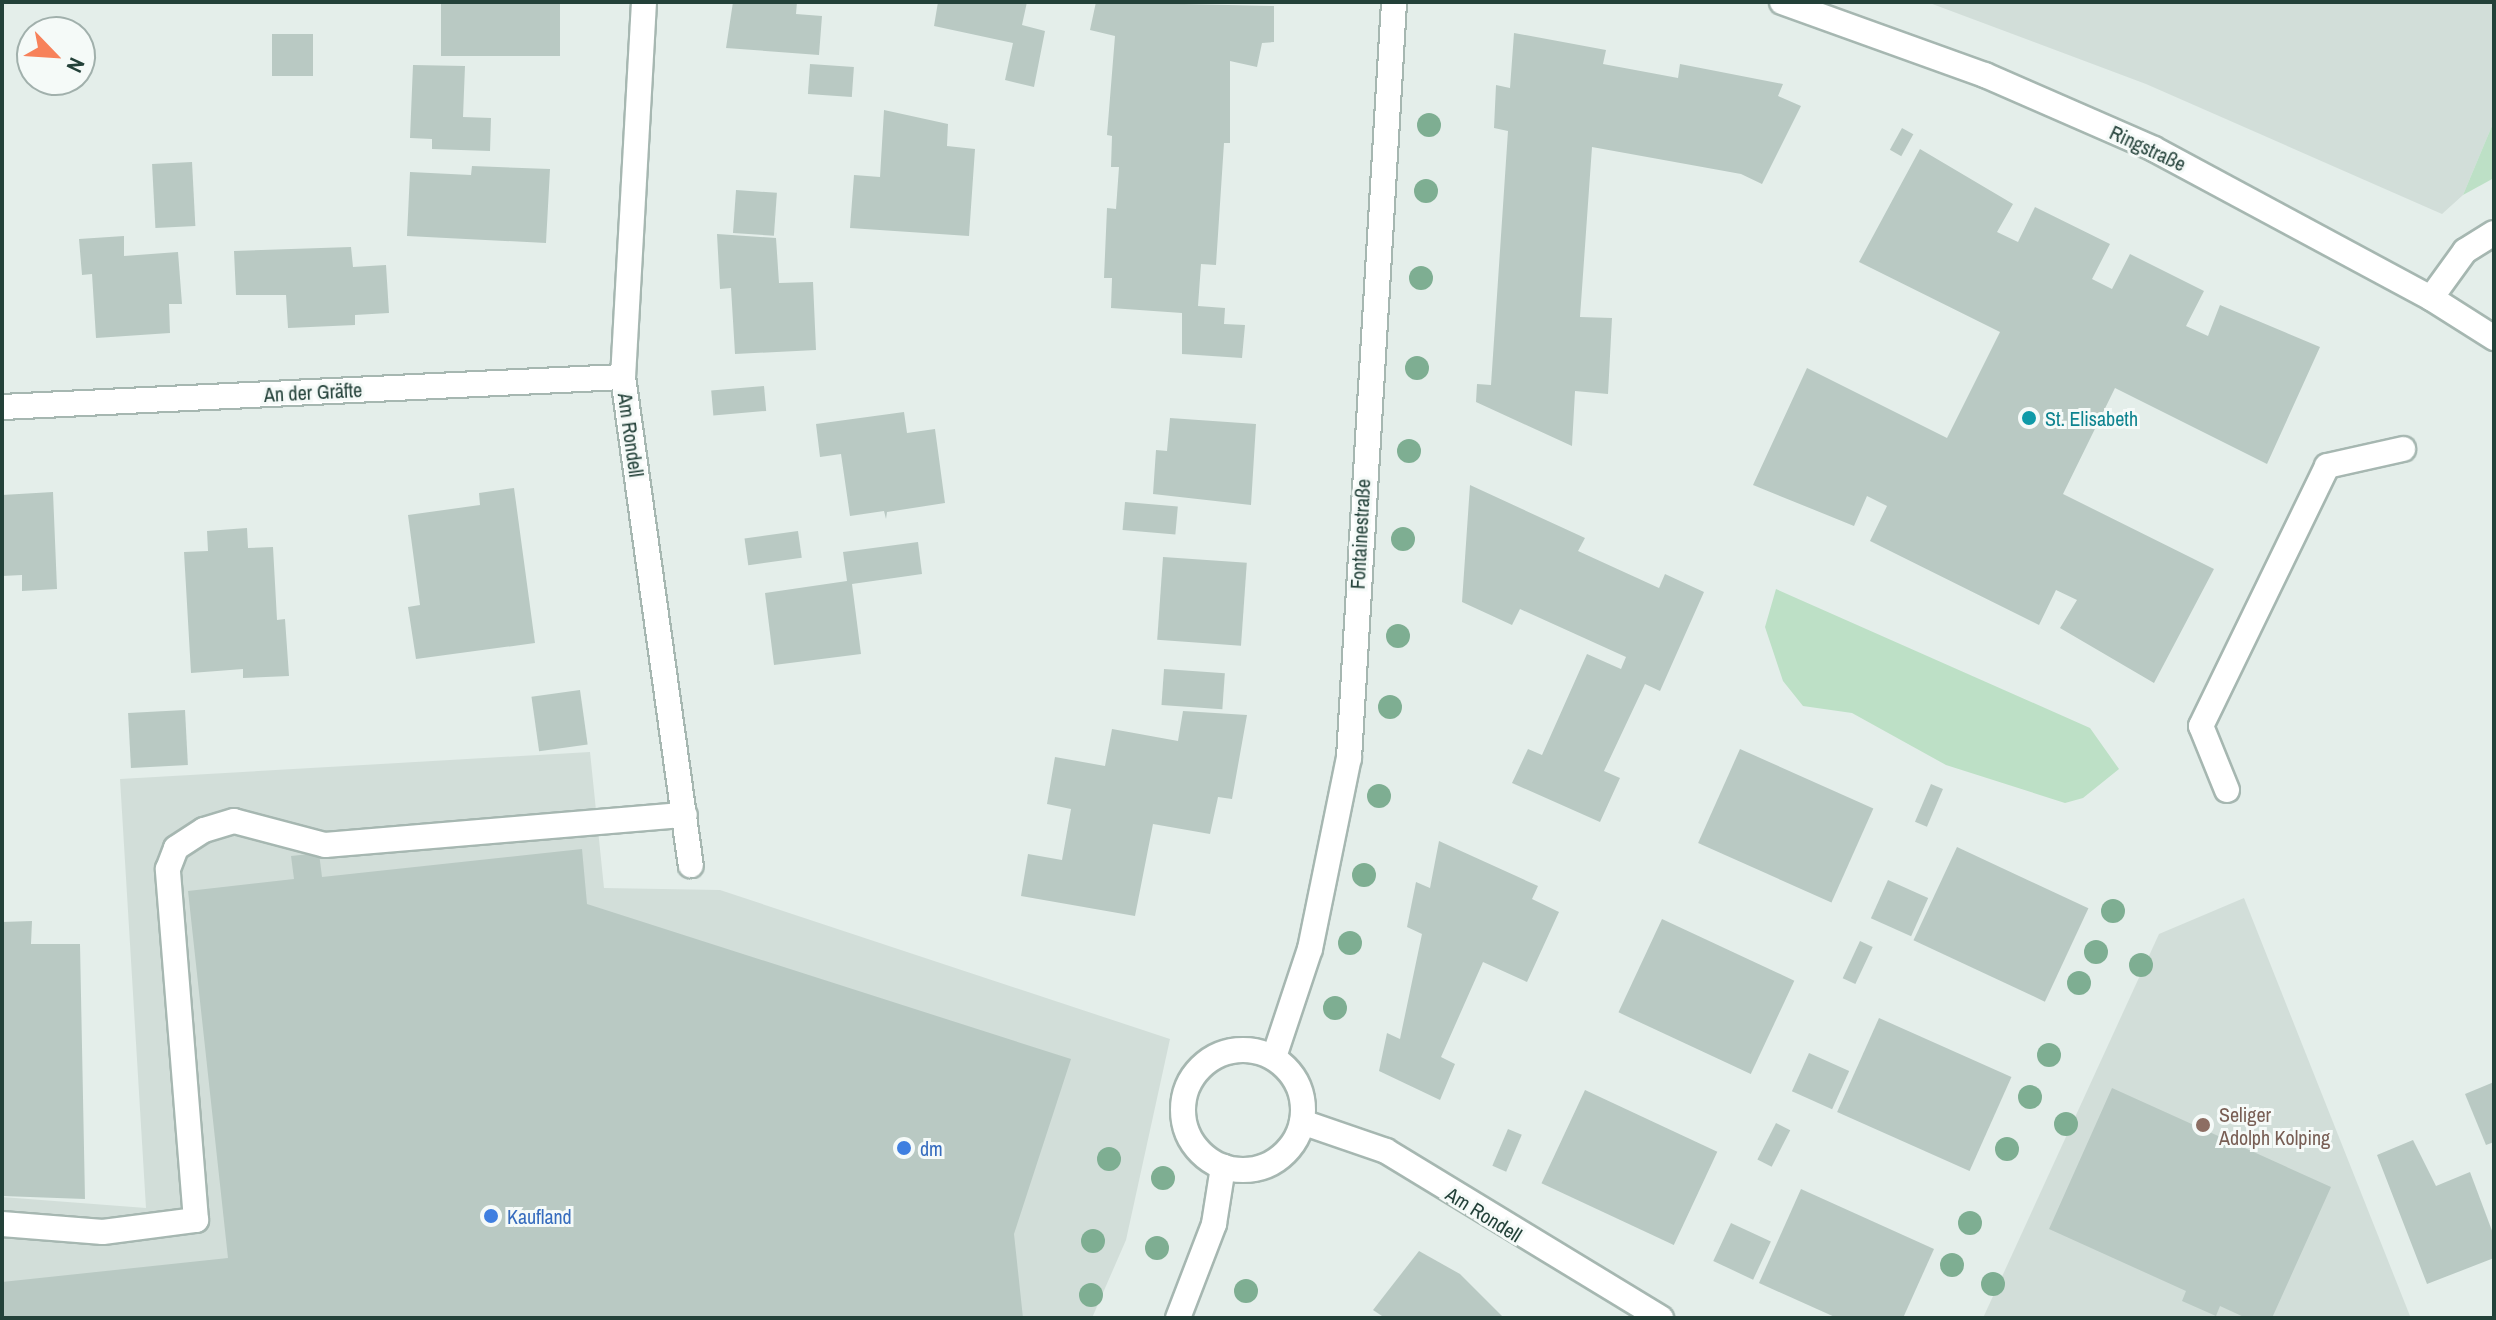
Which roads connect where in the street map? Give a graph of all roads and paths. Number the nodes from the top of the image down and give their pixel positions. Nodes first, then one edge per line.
1 (644, 2) edge
2 (1394, 2) edge
3 (1782, 2) edge
4 (2494, 233) edge
5 (2431, 298) junction
6 (2494, 338) edge
7 (623, 377) junction
8 (2, 407) edge
9 (2403, 449) dead end
10 (2227, 790) dead end
11 (685, 815) junction
12 (691, 865) dead end
13 (1274, 1057) junction
14 (1302, 1122) junction
15 (1223, 1167) junction
16 (2, 1224) edge
17 (1178, 1318) edge
18 (1661, 1318) edge

1 - 7 street, Am Rondell
2 - 13 street, Fontainestraße
3 - 5 street, Ringstraße
4 - 5 street
5 - 6 street, Ringstraße
7 - 8 street, An der Gräfte
7 - 11 street, Am Rondell
9 - 10 street
11 - 12 street, Am Rondell
11 - 16 street
13 - 14 street
13 - 15 street
14 - 15 street
14 - 18 street, Am Rondell
15 - 17 street

